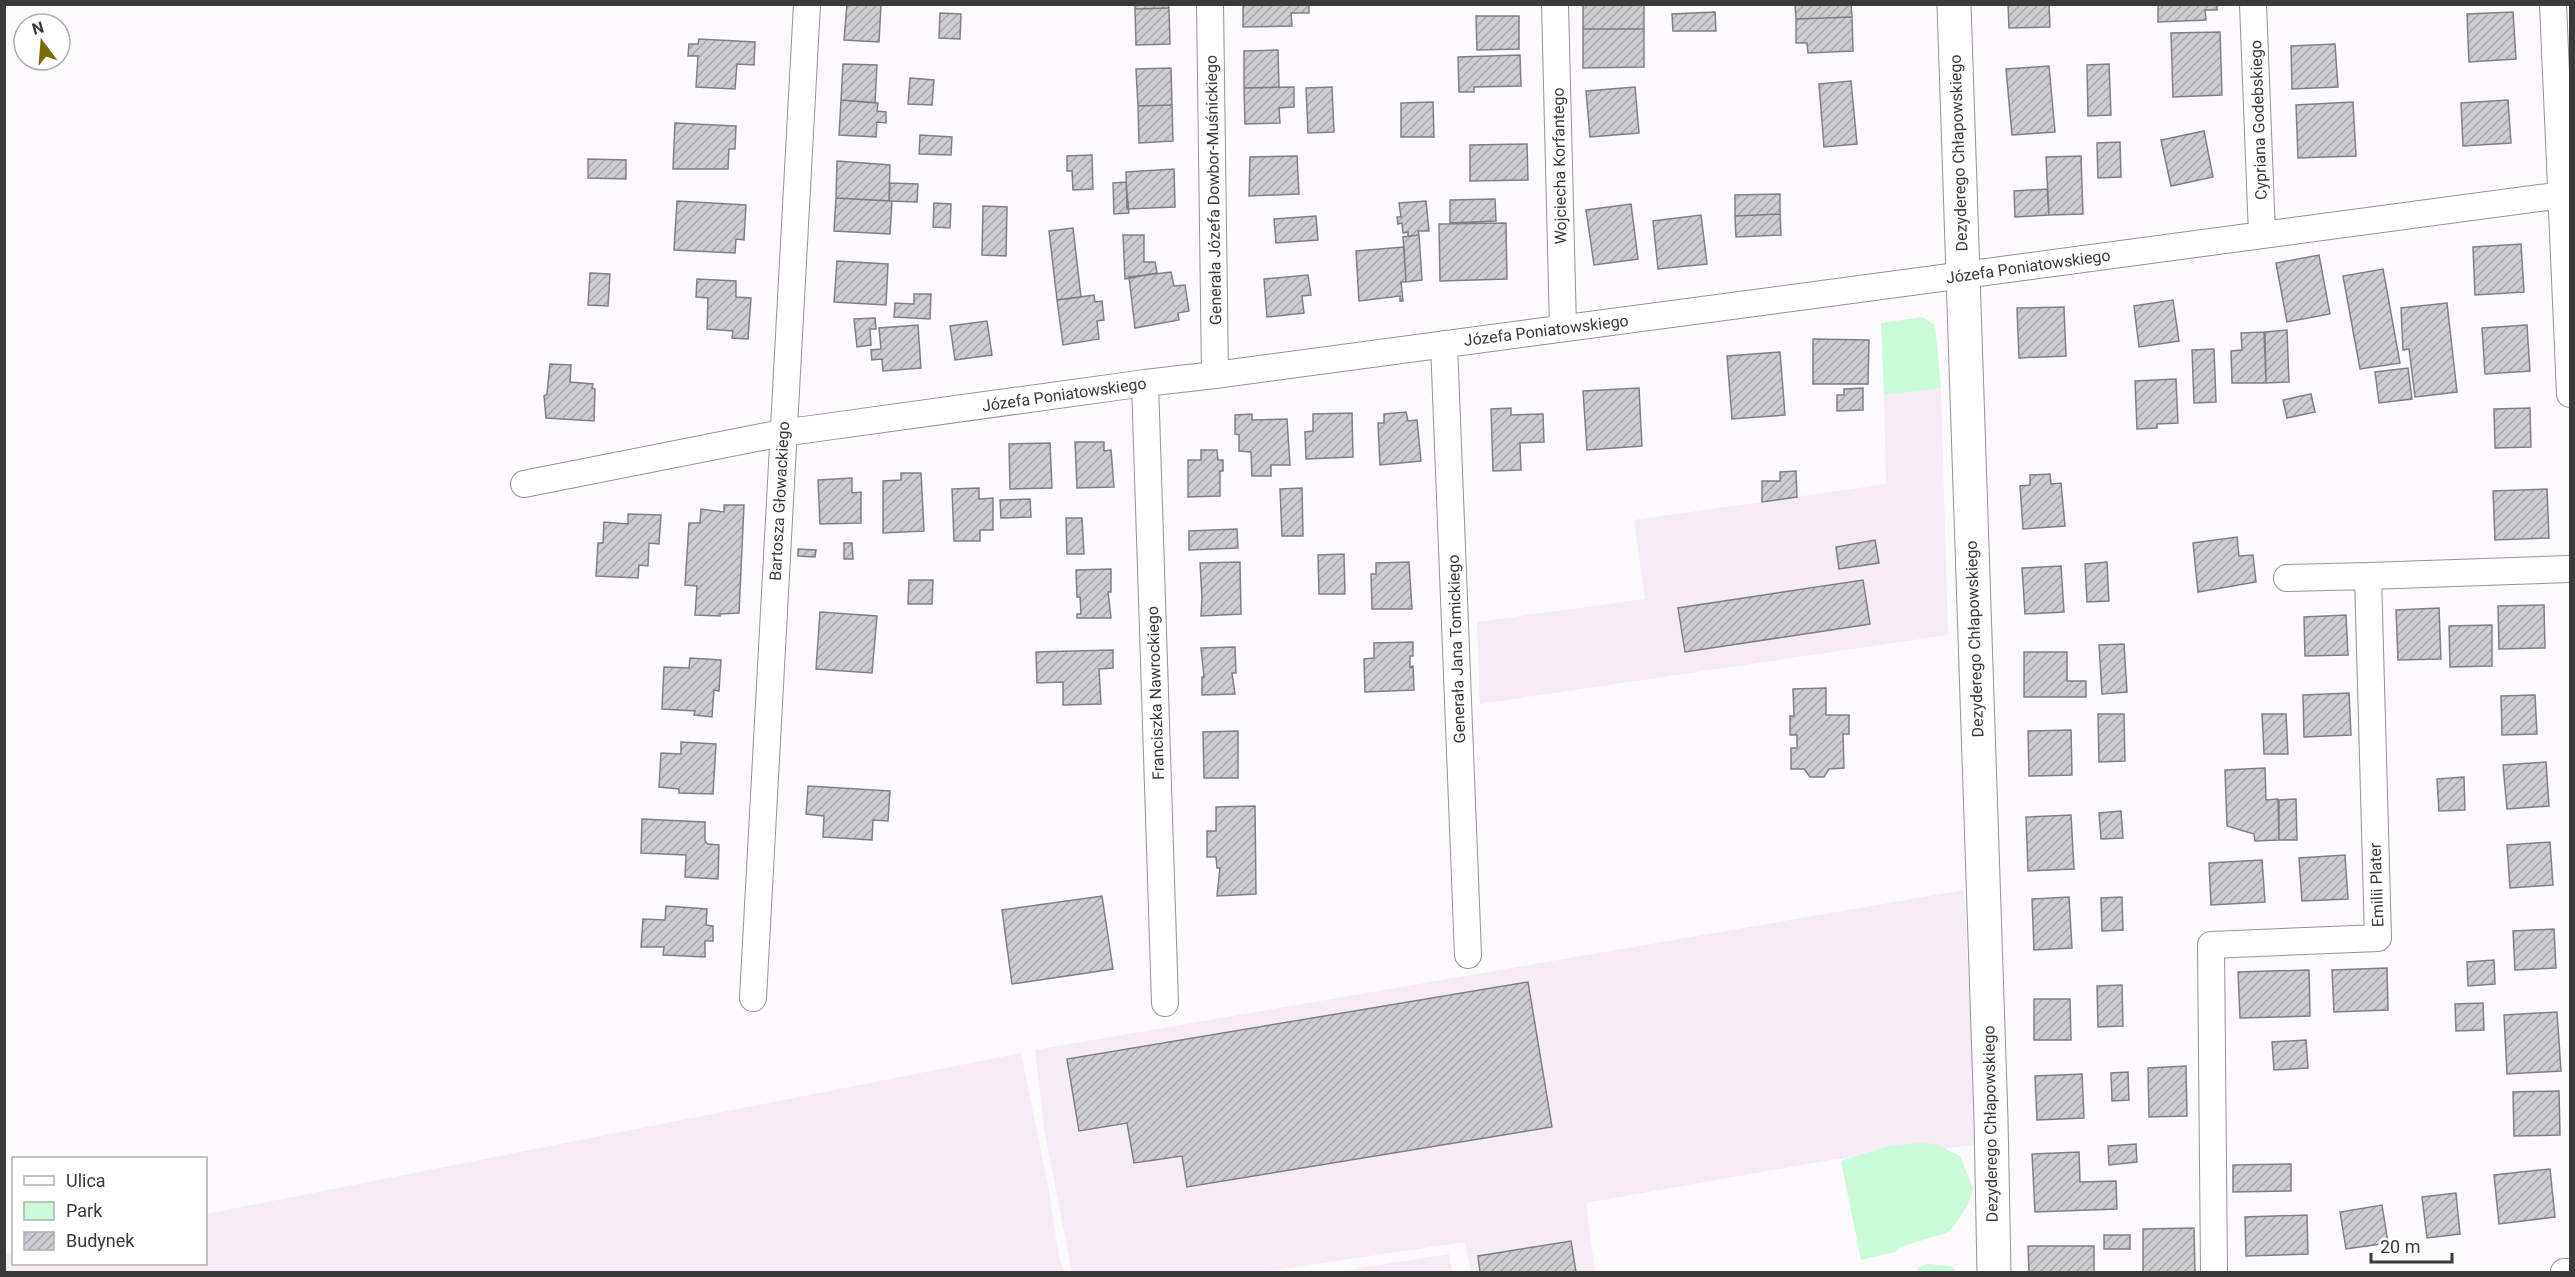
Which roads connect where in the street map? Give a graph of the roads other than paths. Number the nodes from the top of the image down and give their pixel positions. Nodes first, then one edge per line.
1 (807, 4) edge
2 (1210, 4) edge
3 (1555, 4) edge
4 (1954, 4) edge
5 (2253, 4) edge
6 (2553, 4) edge
7 (2565, 195) edge
8 (2262, 235) junction
9 (1962, 275) junction
10 (1563, 328) junction
11 (1444, 344) junction
12 (1215, 375) junction
13 (1145, 383) junction
14 (2571, 394) edge
15 (782, 434) junction
16 (524, 484) dead end
17 (2571, 569) edge
18 (2368, 576) junction
19 (2287, 578) dead end
20 (1468, 955) dead end
21 (753, 998) dead end
22 (1165, 1003) dead end
23 (1994, 1272) edge
24 (2214, 1272) edge
25 (2564, 1272) edge
26 (2571, 1272) edge

1 - 15 street, Bartosza Głowackiego
2 - 12 street, Generała Józefa Dowbor-Muśnickiego
3 - 10 street, Wojciecha Korfantego
4 - 9 street, Dezyderego Chłapowskiego
5 - 8 street, Cypriana Godebskiego
6 - 7 street
7 - 8 street, Józefa Poniatowskiego
7 - 14 street
8 - 9 street, Józefa Poniatowskiego
9 - 10 street, Józefa Poniatowskiego
9 - 23 street, Dezyderego Chłapowskiego
10 - 11 street, Józefa Poniatowskiego
11 - 12 street, Józefa Poniatowskiego
11 - 20 street, Generała Jana Tomickiego
12 - 13 street, Józefa Poniatowskiego
13 - 15 street, Józefa Poniatowskiego
13 - 22 street, Franciszka Nawrockiego
15 - 16 street, Józefa Poniatowskiego
15 - 21 street, Bartosza Głowackiego
17 - 18 street
18 - 19 street
18 - 24 street, Emilii Plater
25 - 26 street

